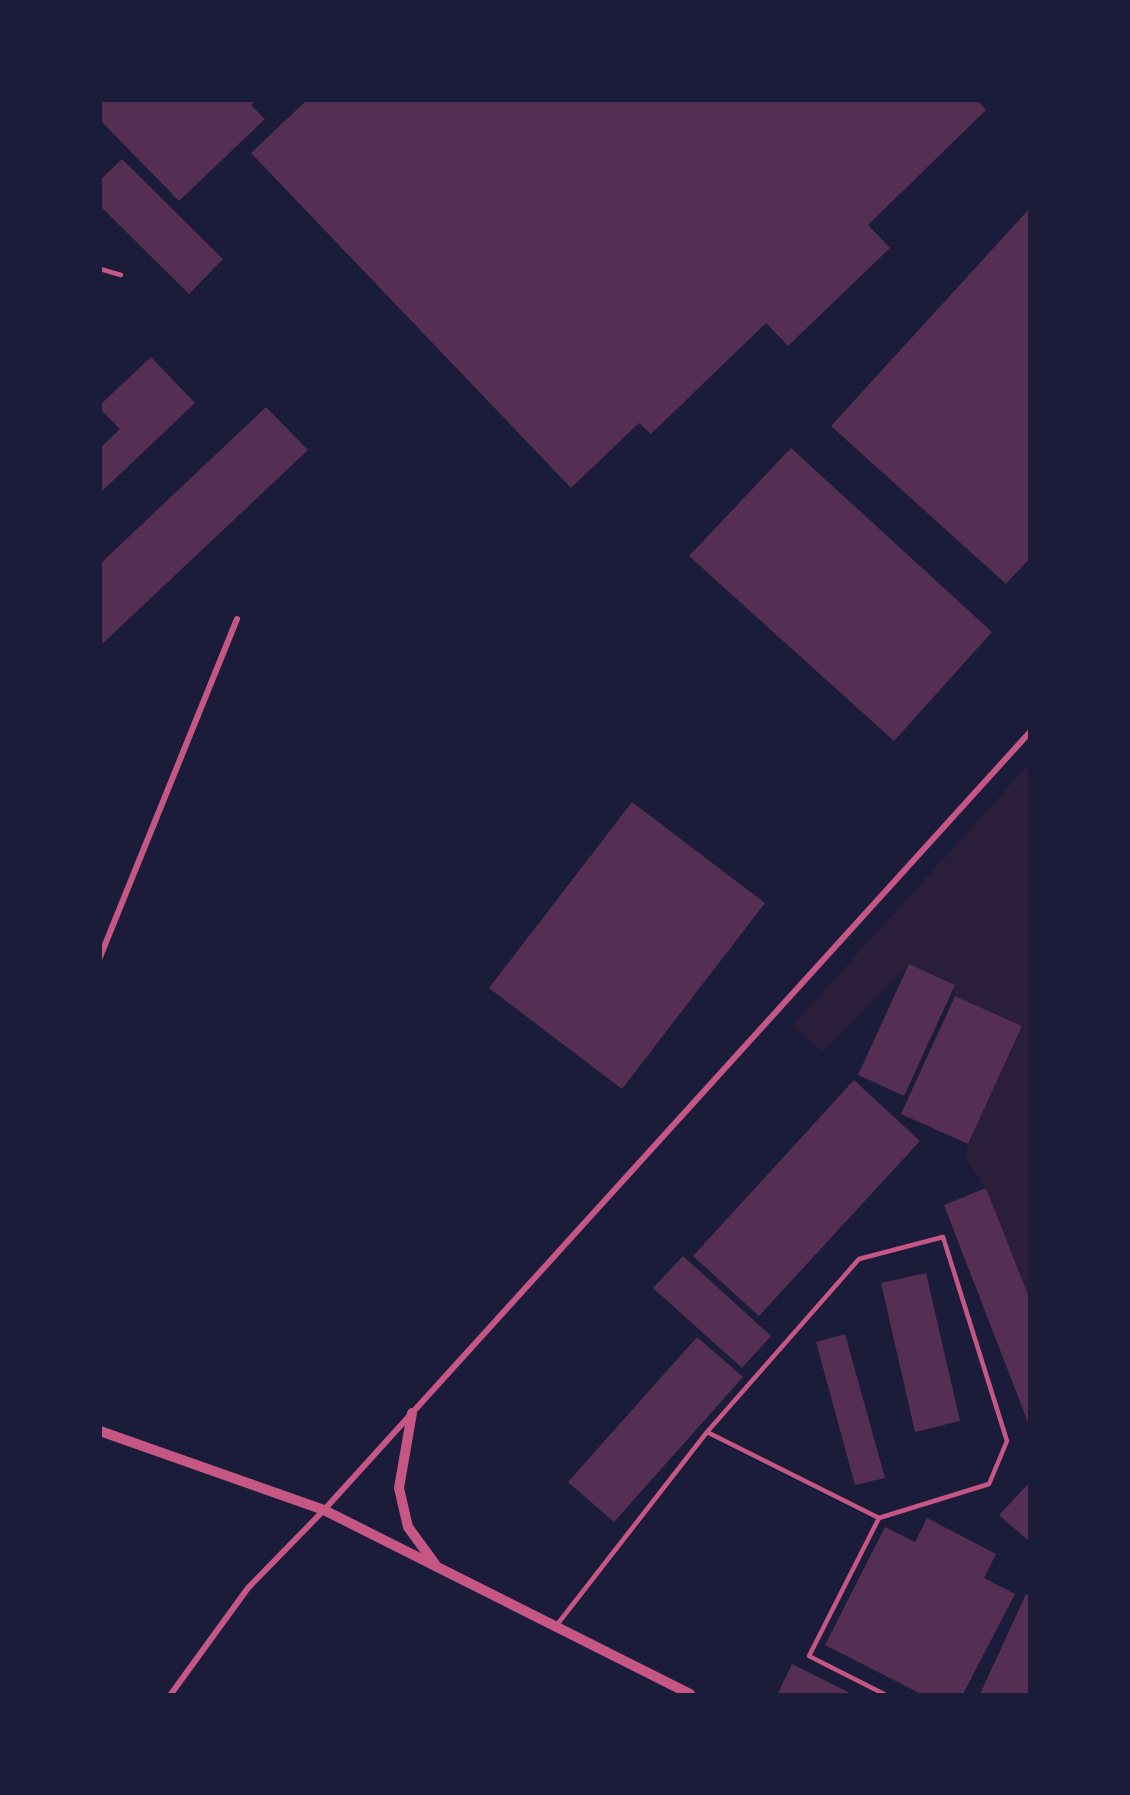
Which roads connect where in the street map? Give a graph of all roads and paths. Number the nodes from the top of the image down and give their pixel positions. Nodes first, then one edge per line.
1 (100, 269) edge
2 (121, 275) dead end
3 (237, 619) dead end
4 (1029, 732) edge
5 (100, 957) edge
6 (412, 1413) junction
7 (100, 1431) edge
8 (707, 1432) junction
9 (324, 1510) junction
10 (879, 1518) junction
11 (437, 1566) junction
12 (556, 1626) junction
13 (171, 1695) edge
14 (690, 1695) edge
15 (884, 1695) edge

1 - 2 lane
3 - 5 street
4 - 6 street
6 - 9 street
6 - 11 street
7 - 9 street
8 - 10 lane
8 - 10 lane
8 - 12 lane
9 - 11 street
9 - 13 street
10 - 15 lane
11 - 12 street
12 - 14 street

